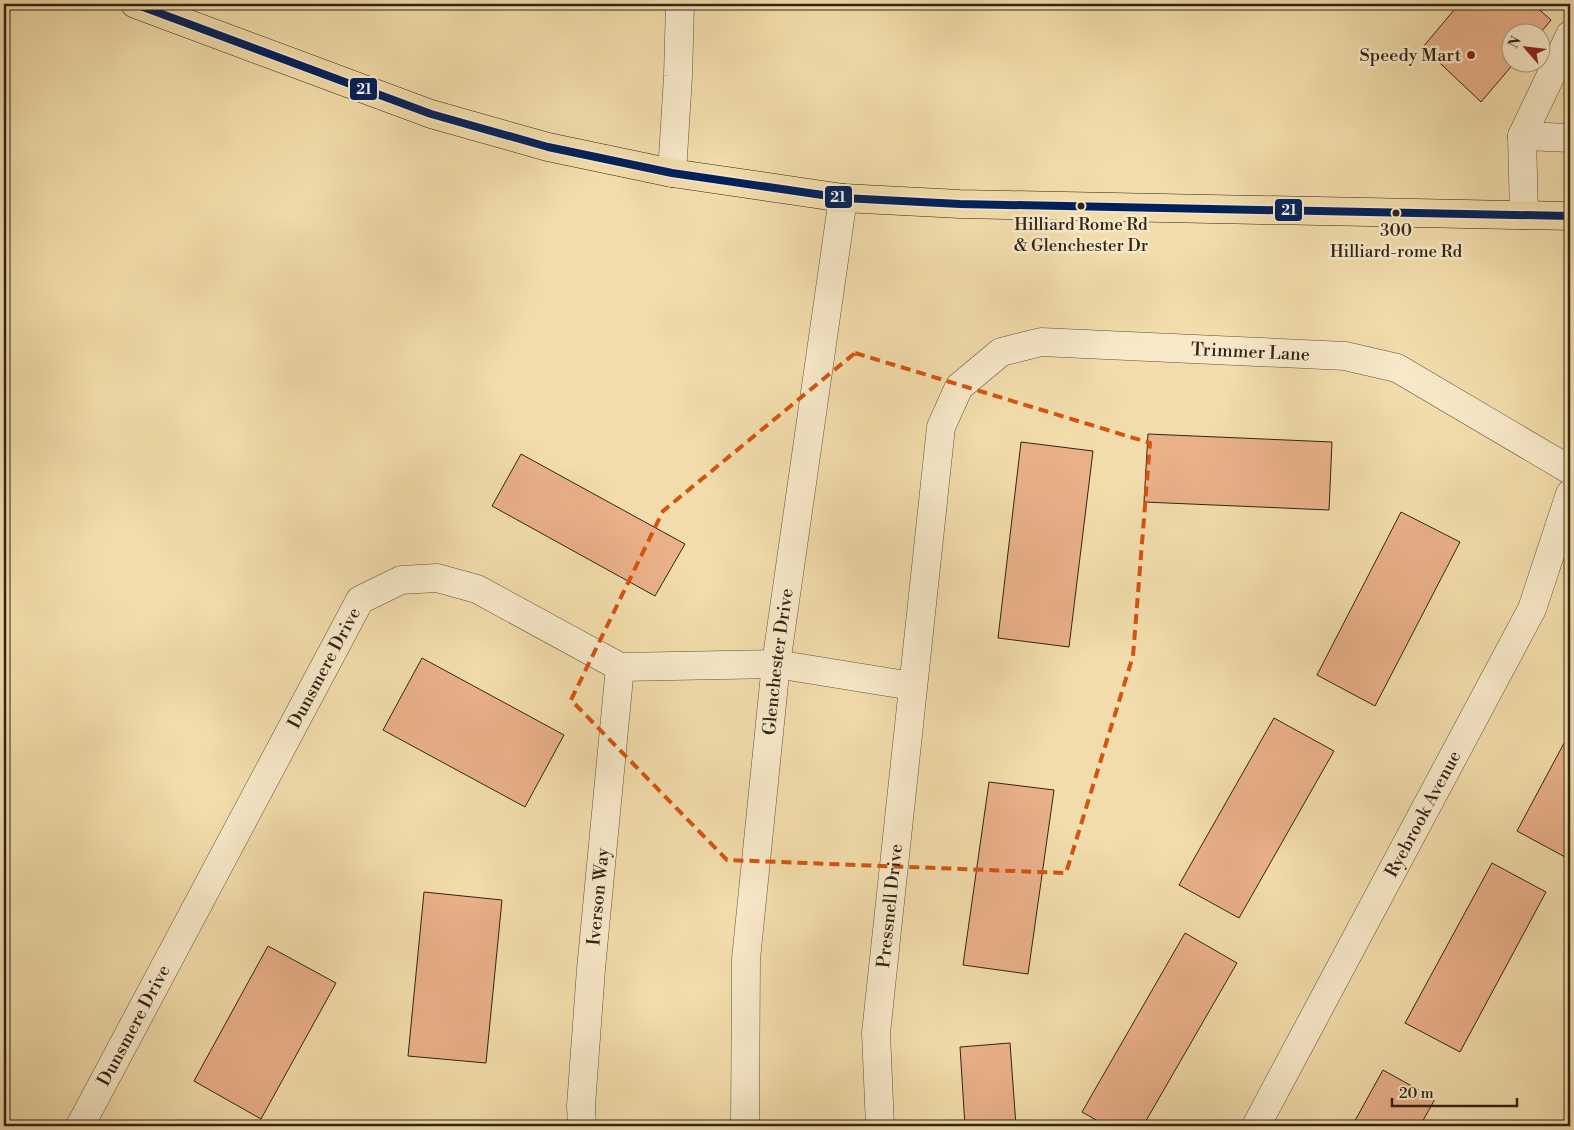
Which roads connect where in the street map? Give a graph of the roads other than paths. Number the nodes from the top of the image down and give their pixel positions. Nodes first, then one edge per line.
1 (135, 4) edge
2 (680, 4) edge
3 (1570, 35) edge
4 (1522, 136) junction
5 (1570, 138) edge
6 (672, 173) junction
7 (843, 198) junction
8 (1524, 215) junction
9 (1570, 216) edge
10 (941, 427) joint
11 (1570, 470) edge
12 (1570, 494) edge
13 (776, 664) junction
14 (620, 667) junction
15 (912, 686) junction
16 (80, 1126) edge
17 (582, 1126) edge
18 (745, 1126) edge
19 (880, 1126) edge
20 (1256, 1126) edge

1 - 6 main road
2 - 6 street
3 - 4 street
4 - 5 street
4 - 8 street
6 - 7 main road
7 - 8 main road
7 - 13 street, Glenchester Drive
8 - 9 main road
10 - 11 street, Trimmer Lane
10 - 15 street, Pressnell Drive
12 - 20 street, Ryebrook Avenue
13 - 14 street, Dunsmere Drive
13 - 15 street
13 - 18 street, Glenchester Drive
14 - 16 street, Dunsmere Drive
14 - 17 street, Iverson Way
15 - 19 street, Pressnell Drive

